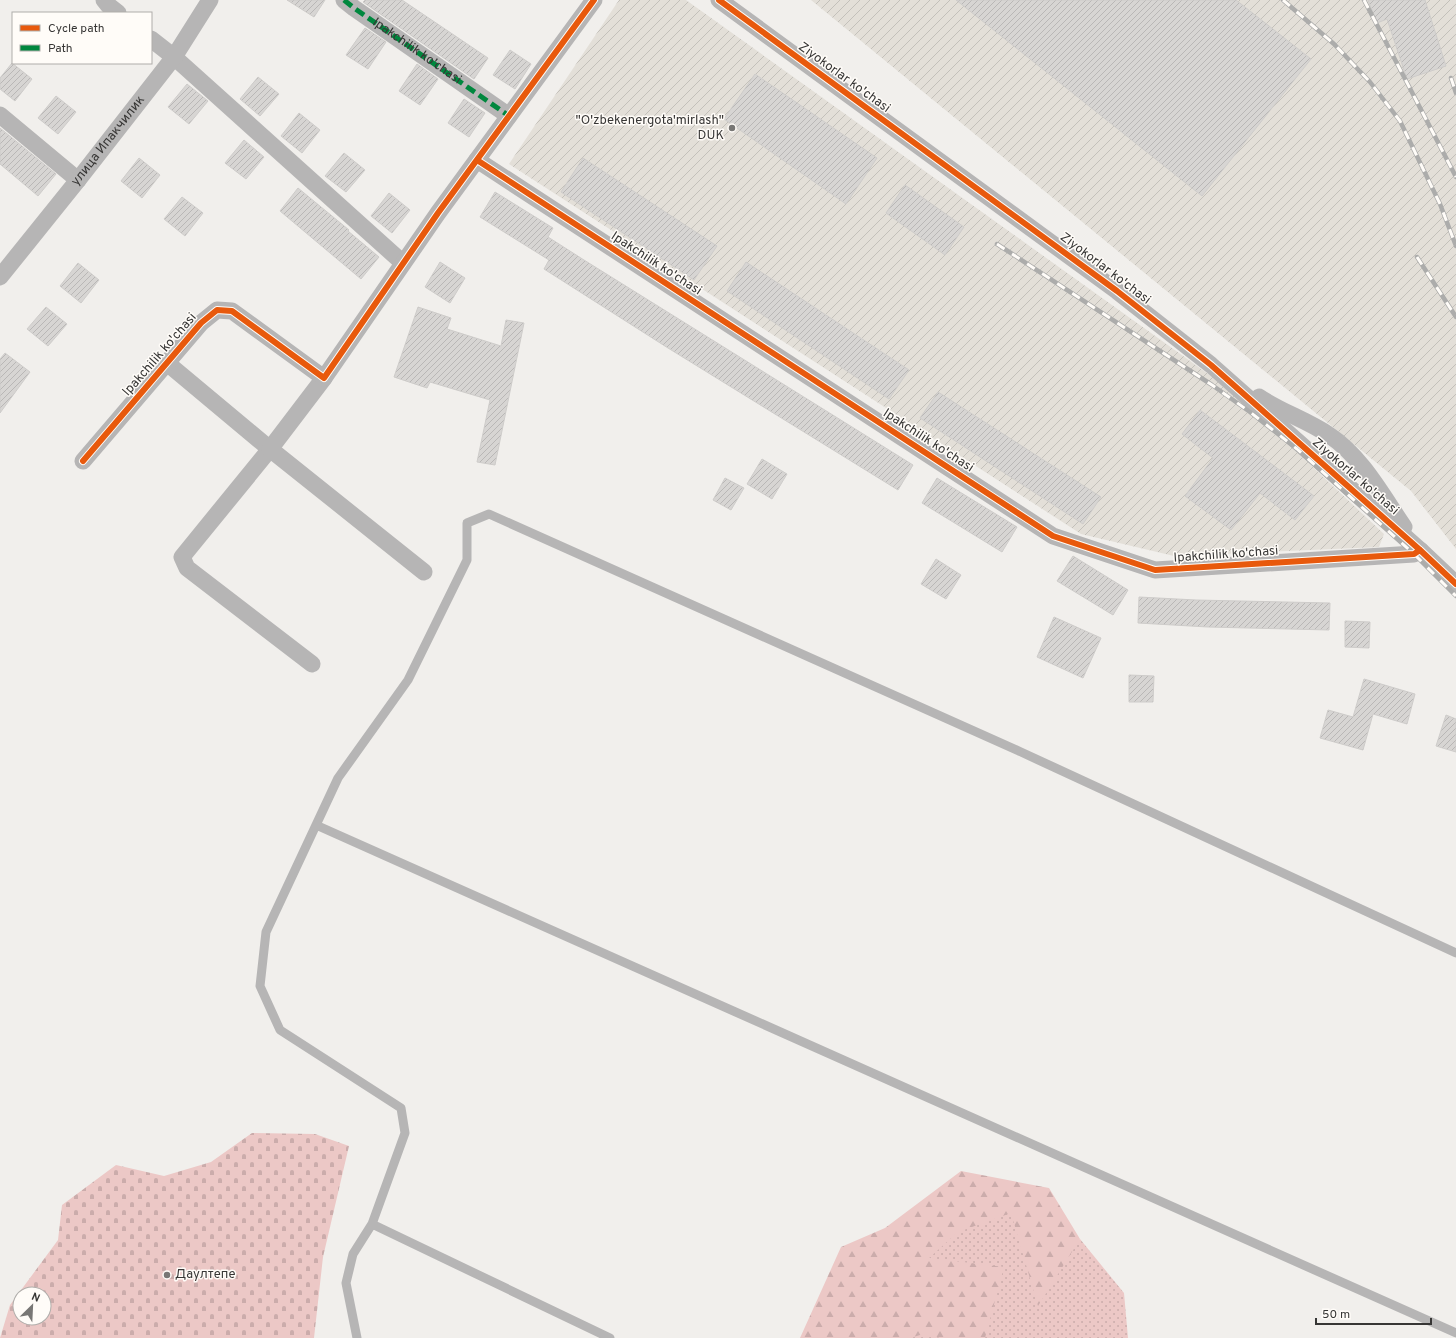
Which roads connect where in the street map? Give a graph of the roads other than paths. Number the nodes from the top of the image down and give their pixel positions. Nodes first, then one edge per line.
1 (104, 0) edge
2 (210, 0) edge
3 (344, 0) edge
4 (594, 0) edge
5 (719, 0) edge
6 (117, 12) edge
7 (152, 40) edge
8 (174, 57) junction
9 (0, 115) edge
10 (509, 116) junction
11 (477, 160) junction
12 (78, 180) junction
13 (403, 263) junction
14 (0, 277) edge
15 (167, 363) junction
16 (1211, 365) junction
17 (324, 378) junction
18 (270, 449) junction
19 (83, 461) dead end
20 (1420, 550) junction
21 (424, 572) dead end
22 (1456, 584) edge
23 (312, 664) dead end
24 (316, 825) junction
25 (1456, 953) edge
26 (372, 1224) junction
27 (1456, 1333) edge
28 (357, 1338) edge
29 (610, 1338) edge

1 - 6 street
2 - 8 street, улица Ипакчилик
3 - 10 street, Ipakchilik ko'chasi
4 - 10 street
5 - 16 street, Ziyokorlar ko'chasi
7 - 8 street
8 - 12 street, улица Ипакчилик
8 - 13 street
9 - 12 street
10 - 11 street
11 - 13 street
11 - 20 street, Ipakchilik ko'chasi
12 - 14 street, улица Ипакчилик
13 - 17 street
15 - 17 street, Ipakchilik ko'chasi
15 - 18 street
15 - 19 street, Ipakchilik ko'chasi
16 - 20 street, Ziyokorlar ko'chasi
16 - 20 street, Ziyokorlar ko'chasi
17 - 18 street
18 - 21 street
18 - 23 street
20 - 22 street, Ziyokorlar ko'chasi
24 - 25 lane
24 - 26 lane
24 - 27 lane
26 - 28 lane
26 - 29 lane

